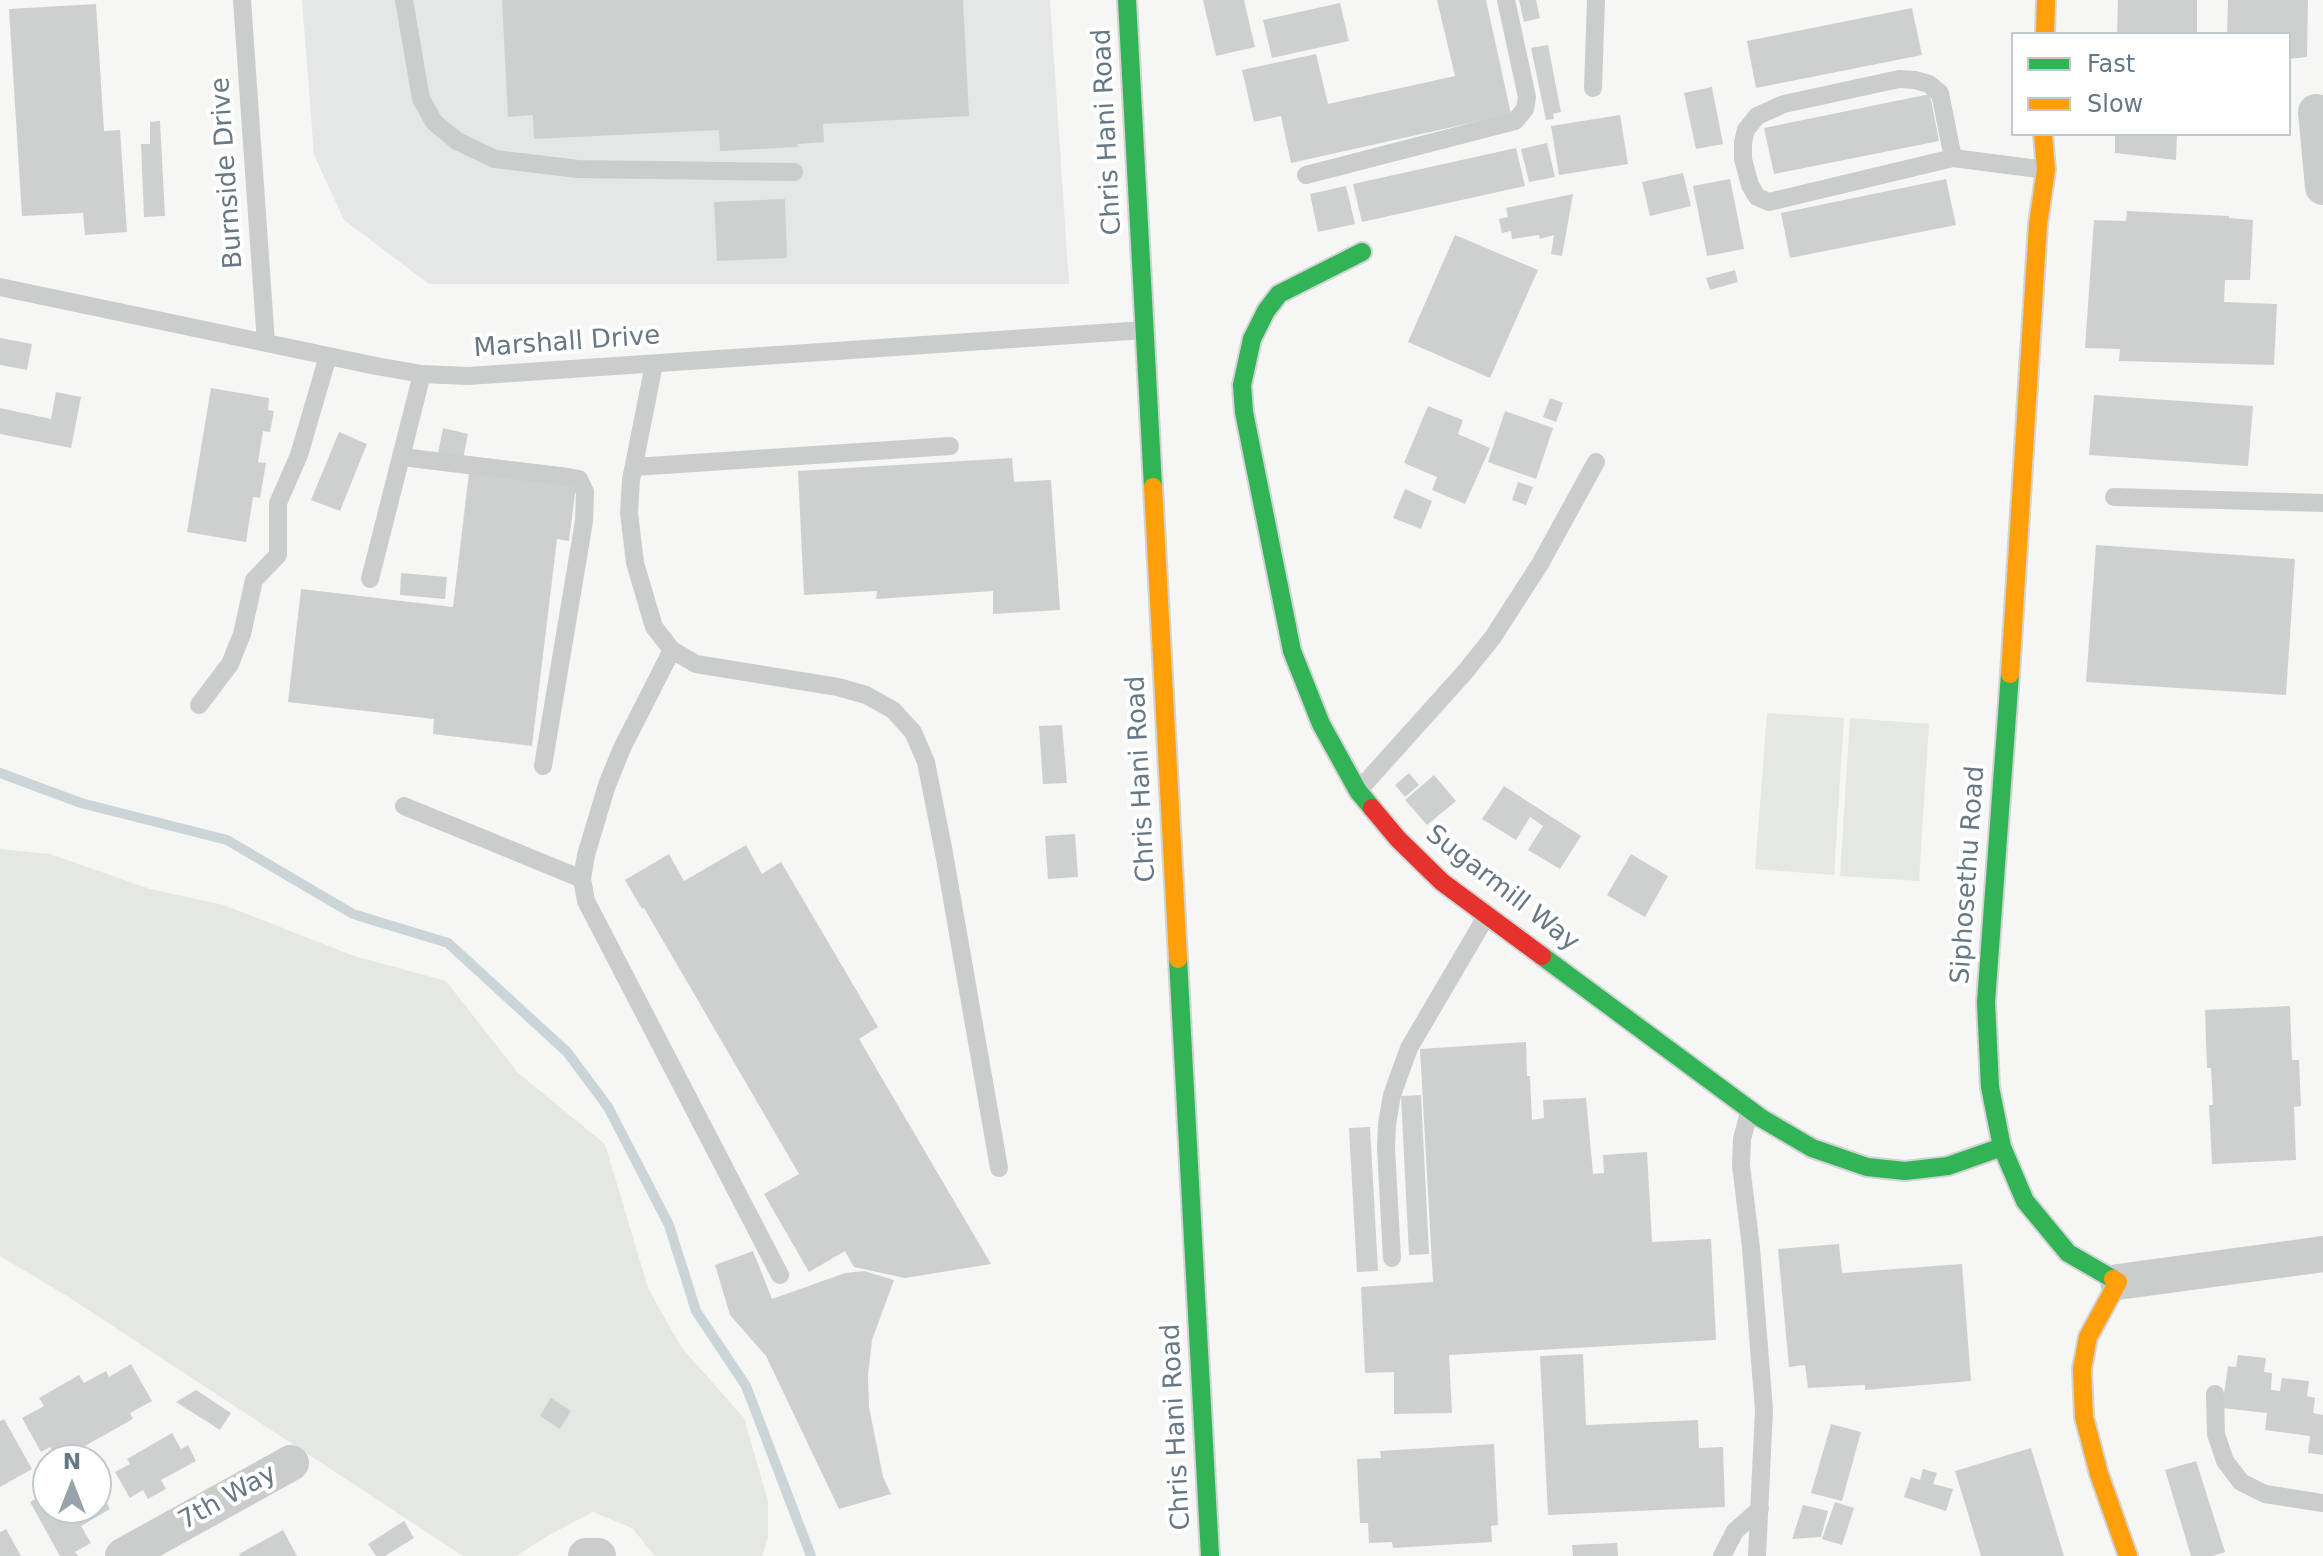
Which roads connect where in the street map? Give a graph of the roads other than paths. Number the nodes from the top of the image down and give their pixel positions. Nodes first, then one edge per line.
1 (242, 0) edge
2 (404, 0) edge
3 (1127, 0) edge
4 (1506, 0) edge
5 (1596, 0) edge
6 (2046, 0) edge
7 (2045, 32) edge
8 (1593, 88) dead end
9 (2316, 112) dead end
10 (2043, 136) edge
11 (1953, 158) junction
12 (2046, 170) junction
13 (794, 172) dead end
14 (1306, 175) dead end
15 (2323, 187) edge
16 (1362, 252) dead end
17 (0, 287) edge
18 (1145, 330) junction
19 (266, 343) junction
20 (328, 356) junction
21 (654, 364) junction
22 (422, 374) junction
23 (950, 446) dead end
24 (402, 457) junction
25 (1596, 462) dead end
26 (634, 467) junction
27 (2114, 497) dead end
28 (2323, 503) edge
29 (370, 579) dead end
30 (672, 650) junction
31 (199, 705) dead end
32 (543, 766) dead end
33 (1358, 791) junction
34 (404, 806) dead end
35 (582, 879) junction
36 (1487, 915) junction
37 (1750, 1109) junction
38 (2002, 1147) junction
39 (999, 1168) dead end
40 (2323, 1254) edge
41 (1392, 1258) dead end
42 (780, 1275) dead end
43 (2118, 1282) junction
44 (2215, 1394) dead end
45 (291, 1463) dead end
46 (2323, 1503) edge
47 (1760, 1509) junction
48 (123, 1556) edge
49 (586, 1556) edge
50 (598, 1556) edge
51 (1210, 1556) edge
52 (1722, 1556) edge
53 (1757, 1556) edge
54 (2128, 1556) edge

1 - 19 lane, Burnside Drive
2 - 13 lane
3 - 18 street, Chris Hani Road
4 - 14 lane
5 - 8 lane
6 - 7 street
9 - 15 street
10 - 12 street, Siphosethu Road
11 - 11 lane
11 - 12 lane
12 - 38 street, Siphosethu Road
16 - 33 street, Sugarmill Way
17 - 19 lane, Marshall Drive
18 - 21 lane, Marshall Drive
18 - 51 street, Chris Hani Road
19 - 20 lane, Marshall Drive
20 - 22 lane, Marshall Drive
20 - 31 lane
21 - 22 lane, Marshall Drive
21 - 26 lane
22 - 24 lane
23 - 26 lane
24 - 29 lane
24 - 32 lane
25 - 33 lane
26 - 30 lane
27 - 28 lane
30 - 35 lane
30 - 39 lane
33 - 36 street, Sugarmill Way
34 - 35 lane
35 - 42 lane
36 - 37 street, Sugarmill Way
36 - 41 lane
37 - 38 street, Sugarmill Way
37 - 47 lane
38 - 43 street, Siphosethu Road
40 - 43 street
43 - 54 street
44 - 46 lane
45 - 48 street, 7th Way
47 - 52 lane
47 - 53 lane
49 - 50 street

